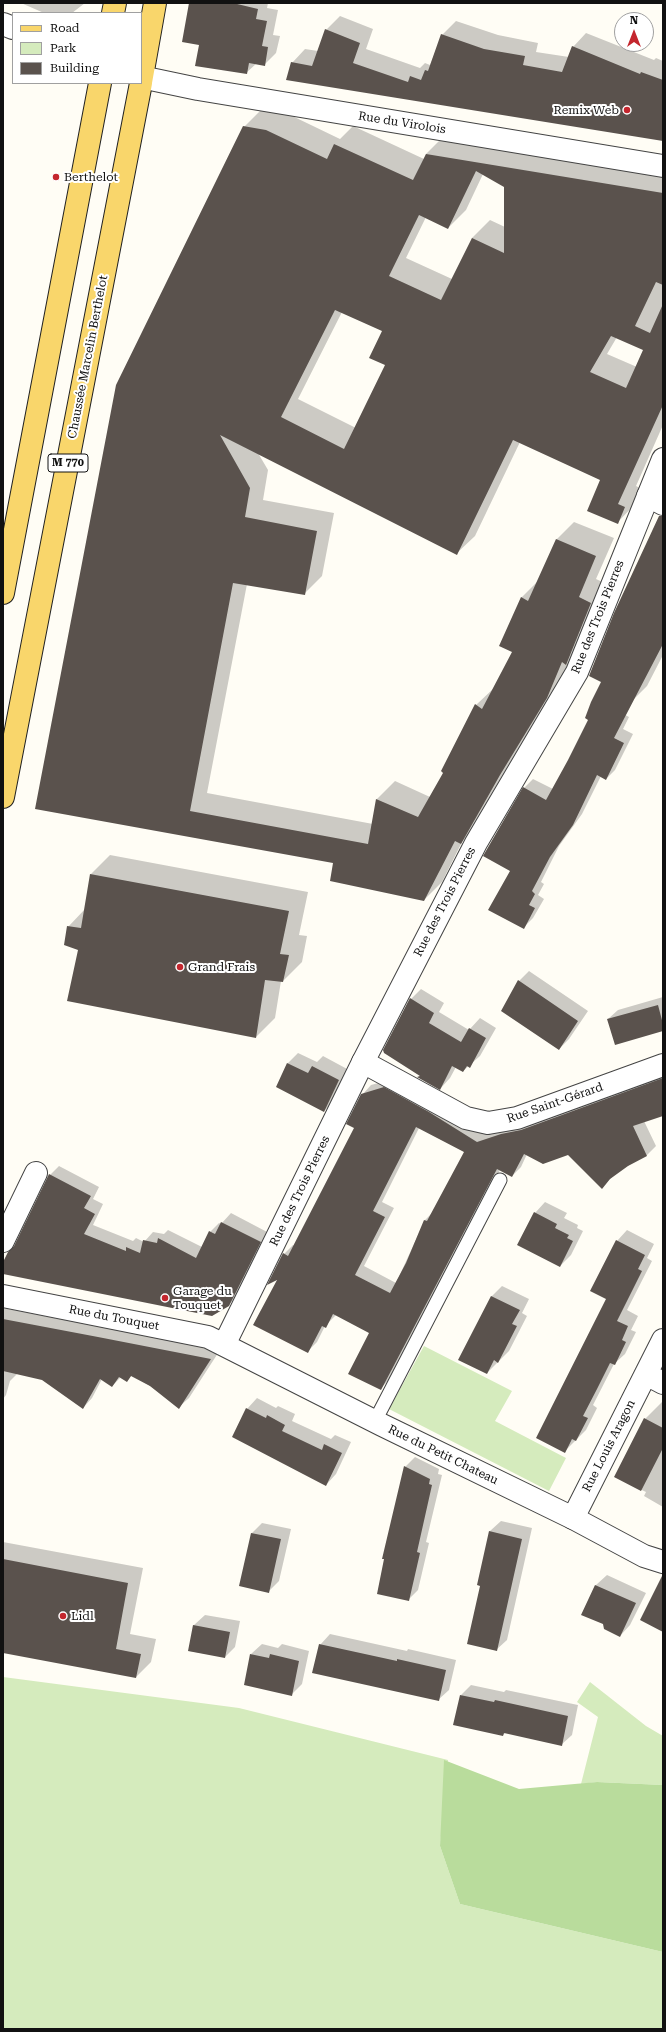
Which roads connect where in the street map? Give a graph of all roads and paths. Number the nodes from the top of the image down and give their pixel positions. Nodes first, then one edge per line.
1 (155, 3) edge
2 (142, 74) edge
3 (142, 80) edge
4 (100, 84) edge
5 (140, 84) edge
6 (663, 166) edge
7 (663, 459) edge
8 (655, 500) edge
9 (3, 593) edge
10 (3, 797) edge
11 (363, 1062) junction
12 (663, 1065) edge
13 (36, 1173) dead end
14 (500, 1180) dead end
15 (3, 1241) edge
16 (3, 1296) edge
17 (663, 1340) edge
18 (224, 1344) junction
19 (654, 1379) edge
20 (374, 1421) junction
21 (573, 1518) junction
22 (663, 1562) edge

1 - 2 main road, Chaussée Marcelin Berthelot / M 770
3 - 6 street, Rue du Virolois
4 - 9 main road
5 - 10 main road, Chaussée Marcelin Berthelot / M 770
7 - 8 street, Rue des Trois Pierres
8 - 11 street, Rue des Trois Pierres
11 - 12 street, Rue Saint-Gérard
11 - 18 street, Rue des Trois Pierres
13 - 15 street
14 - 20 lane
16 - 18 street, Rue du Touquet
17 - 19 street, Rue Louis Aragon
18 - 20 street, Rue du Petit Chateau
19 - 21 street, Rue Louis Aragon
20 - 21 street, Rue du Petit Chateau
21 - 22 street, Rue du Petit Chateau

